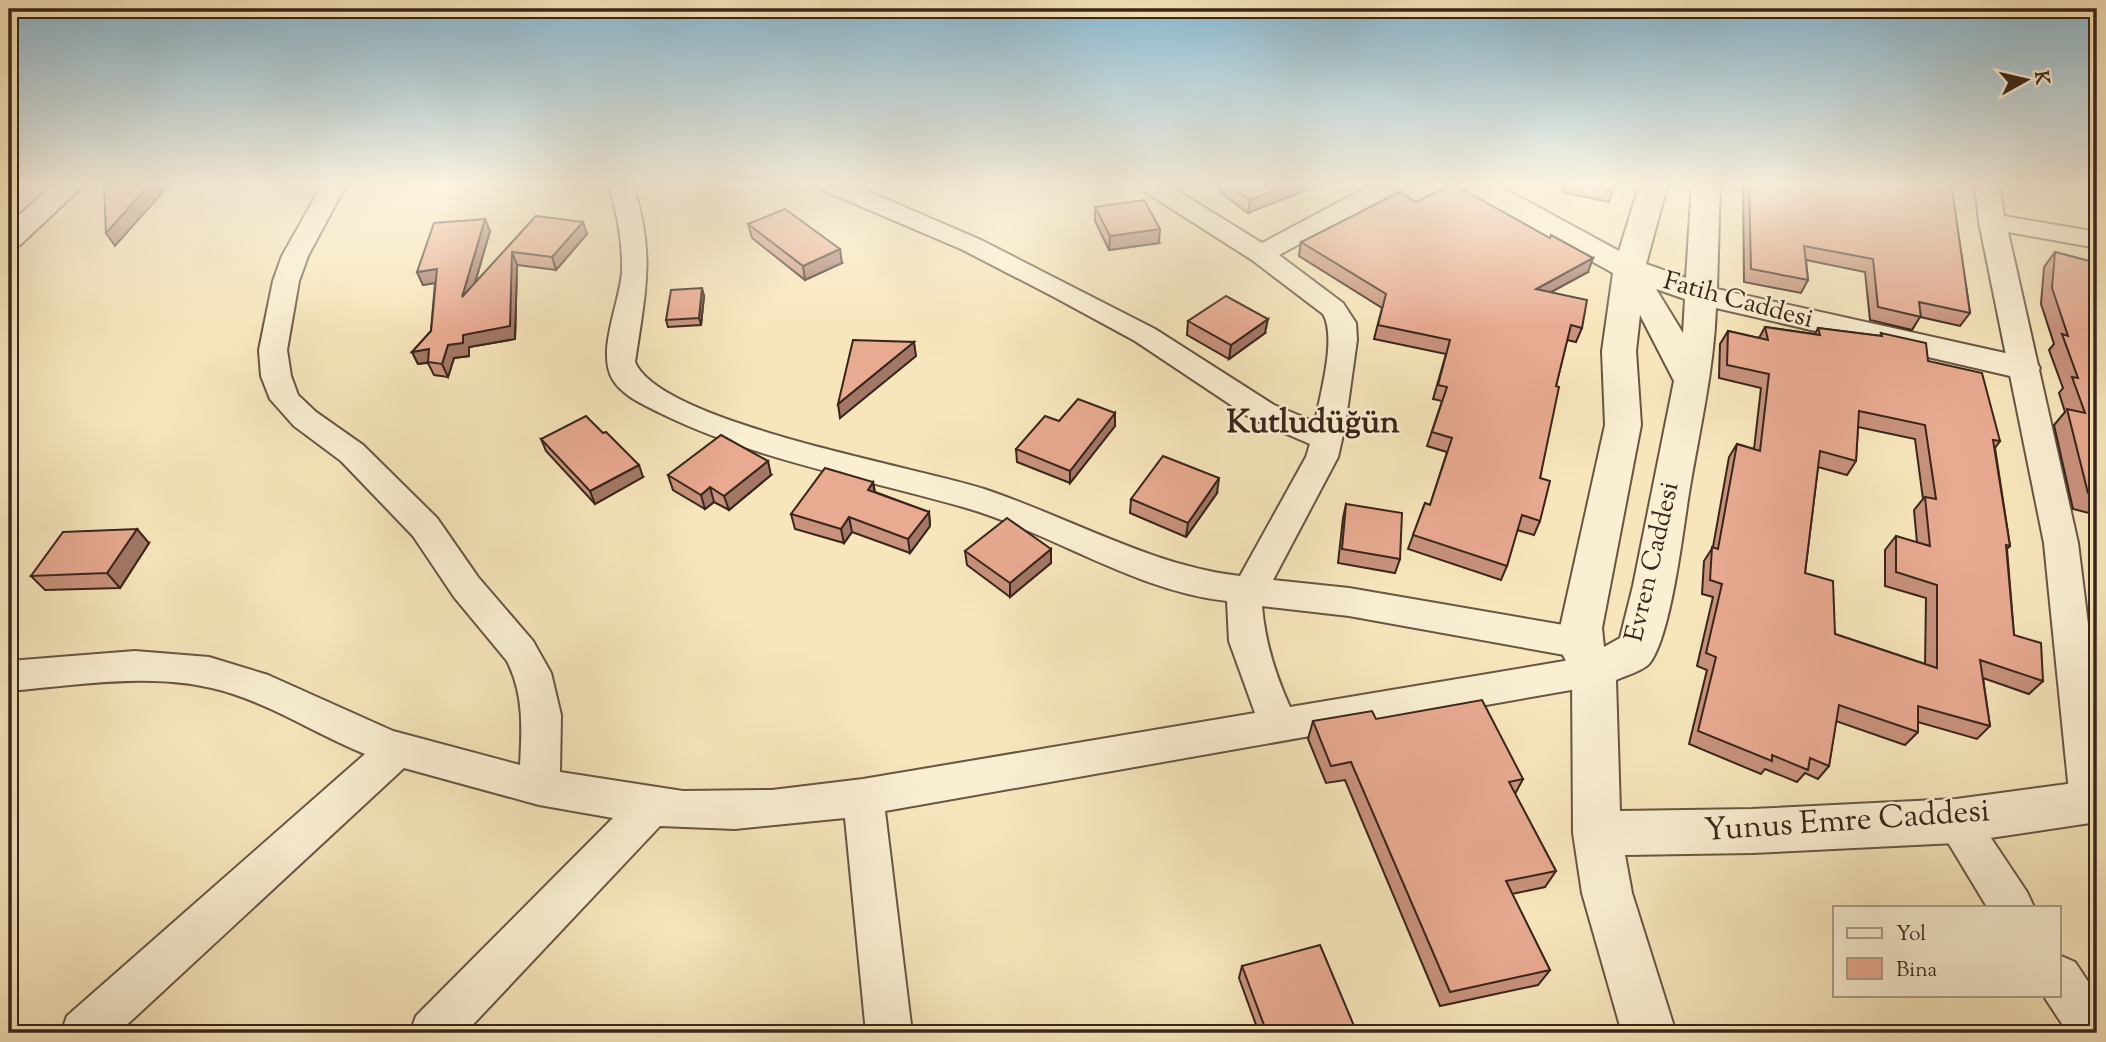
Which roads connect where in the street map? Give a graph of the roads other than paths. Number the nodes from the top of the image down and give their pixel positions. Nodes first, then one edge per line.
1 (308, 232) edge
2 (632, 232) edge
3 (941, 232) edge
4 (1226, 232) edge
5 (1303, 232) edge
6 (1561, 232) edge
7 (1640, 232) edge
8 (1704, 232) edge
9 (1994, 232) edge
10 (2048, 232) edge
11 (2097, 240) edge
12 (1261, 254) junction
13 (1629, 269) junction
14 (1702, 294) junction
15 (2023, 368) junction
16 (1691, 382) junction
17 (1327, 439) junction
18 (1248, 590) junction
19 (1588, 657) junction
20 (9, 676) edge
21 (1280, 726) junction
22 (398, 749) junction
23 (539, 787) junction
24 (863, 797) junction
25 (2093, 802) edge
26 (651, 807) junction
27 (1956, 821) junction
28 (1597, 833) junction
29 (2011, 906) edge
30 (2060, 980) edge
31 (84, 1033) edge
32 (433, 1033) edge
33 (888, 1033) edge
34 (1649, 1033) edge
35 (2095, 1033) edge

1 - 23 street
2 - 18 street
3 - 17 street
4 - 12 street
5 - 12 street
6 - 13 street, Fatih Caddesi
7 - 13 street, Evren Caddesi
8 - 14 street, Evren Caddesi
9 - 15 street
10 - 11 street
12 - 17 street
13 - 14 street, Fatih Caddesi
13 - 16 street
13 - 19 street, Evren Caddesi
14 - 15 street, Fatih Caddesi
14 - 16 street, Evren Caddesi
15 - 25 street
16 - 19 street, Evren Caddesi
17 - 18 street
18 - 19 street
18 - 21 street
19 - 21 street
19 - 28 street
20 - 22 street
21 - 24 street
22 - 23 street
22 - 31 street
23 - 26 street
24 - 26 street
24 - 33 street
25 - 27 street, Yunus Emre Caddesi
26 - 32 street
27 - 28 street, Yunus Emre Caddesi
27 - 29 street
28 - 34 street
30 - 35 street

